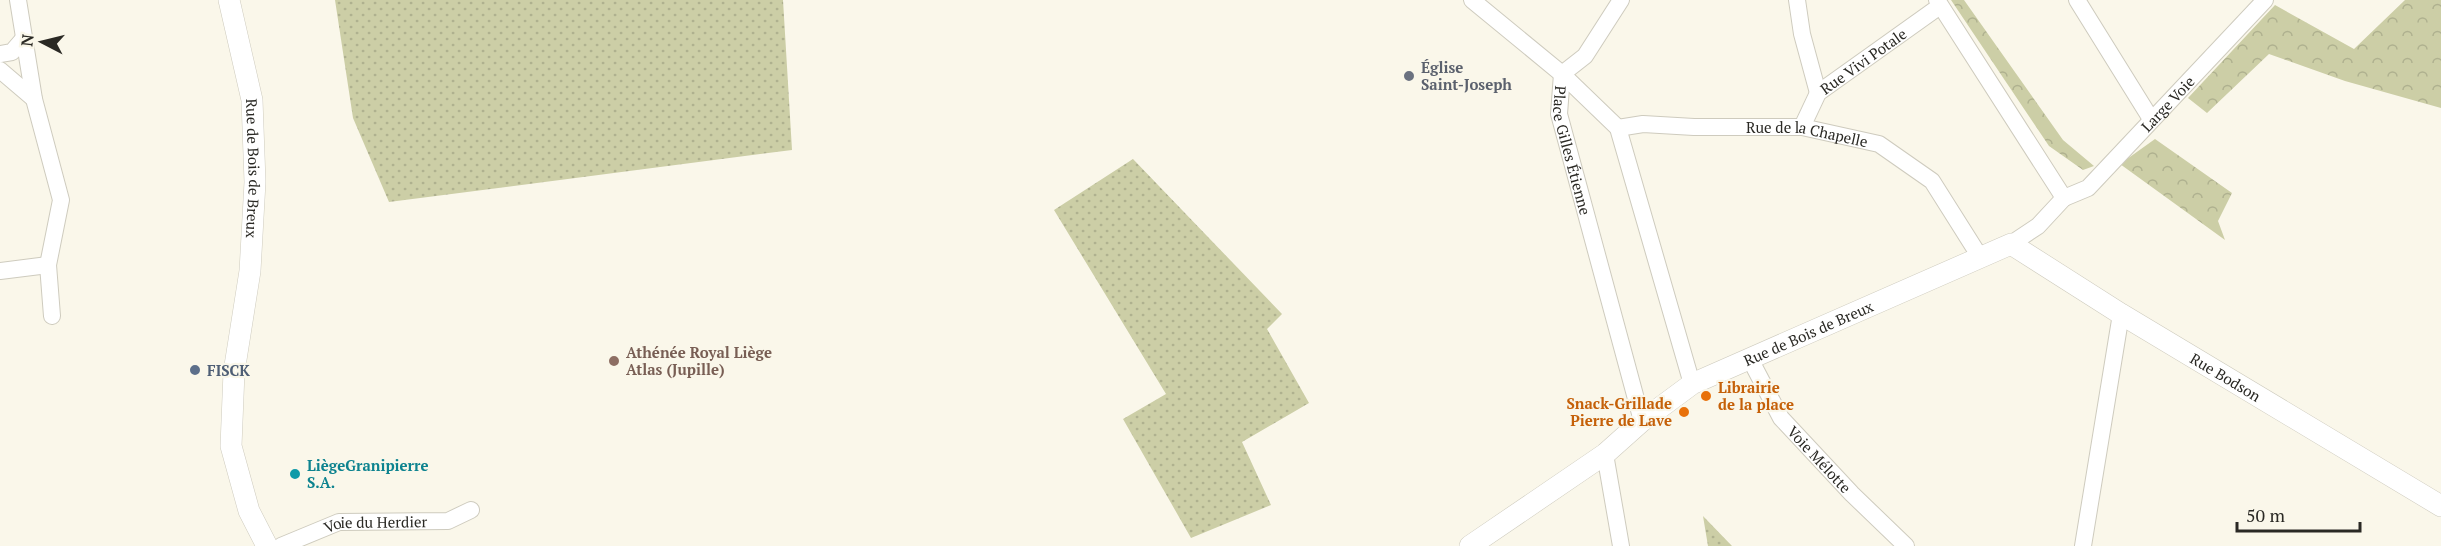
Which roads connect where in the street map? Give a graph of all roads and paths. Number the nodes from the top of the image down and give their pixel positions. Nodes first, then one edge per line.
1 (18, 0) edge
2 (229, 0) edge
3 (1472, 0) edge
4 (1621, 0) edge
5 (1797, 0) edge
6 (2077, 0) edge
7 (2265, 0) edge
8 (1939, 3) edge
9 (24, 38) junction
10 (0, 54) edge
11 (0, 70) edge
12 (1562, 74) junction
13 (1818, 93) junction
14 (34, 99) junction
15 (2151, 119) junction
16 (1802, 127) junction
17 (1618, 128) junction
18 (2064, 198) junction
19 (2011, 244) junction
20 (1980, 257) junction
21 (48, 265) junction
22 (0, 271) edge
23 (2121, 314) junction
24 (52, 316) dead end
25 (1750, 359) junction
26 (1692, 384) junction
27 (1642, 421) junction
28 (1605, 454) junction
29 (2441, 506) edge
30 (471, 510) dead end
31 (267, 546) edge
32 (281, 546) edge
33 (1470, 546) edge
34 (1621, 546) edge
35 (1906, 546) edge
36 (2083, 546) edge

1 - 9 street
2 - 31 street, Rue de Bois de Breux
3 - 12 street
4 - 12 street
5 - 13 street
6 - 15 street
7 - 15 street, Large Voie
8 - 13 street, Rue Vivi Potale
8 - 18 street
9 - 10 street
9 - 14 street
11 - 14 street
12 - 17 street, Place Gilles Étienne
12 - 27 street, Place Gilles Étienne
13 - 16 street, Rue Vivi Potale
14 - 21 street
15 - 18 street, Large Voie
16 - 17 street, Rue de la Chapelle
16 - 20 street, Rue de la Chapelle
17 - 26 street, Place Gilles Étienne
18 - 19 street
19 - 20 street, Rue de Bois de Breux
19 - 23 street, Rue Bodson
20 - 25 street, Rue de Bois de Breux
21 - 22 street
21 - 24 street
23 - 29 street, Rue Bodson
23 - 36 street
25 - 26 street, Rue de Bois de Breux
25 - 35 street, Voie Mélotte
26 - 27 street, Rue de Bois de Breux
27 - 28 street, Rue de Bois de Breux
28 - 33 street, Rue de Bois de Breux
28 - 34 street
30 - 32 street, Voie du Herdier

